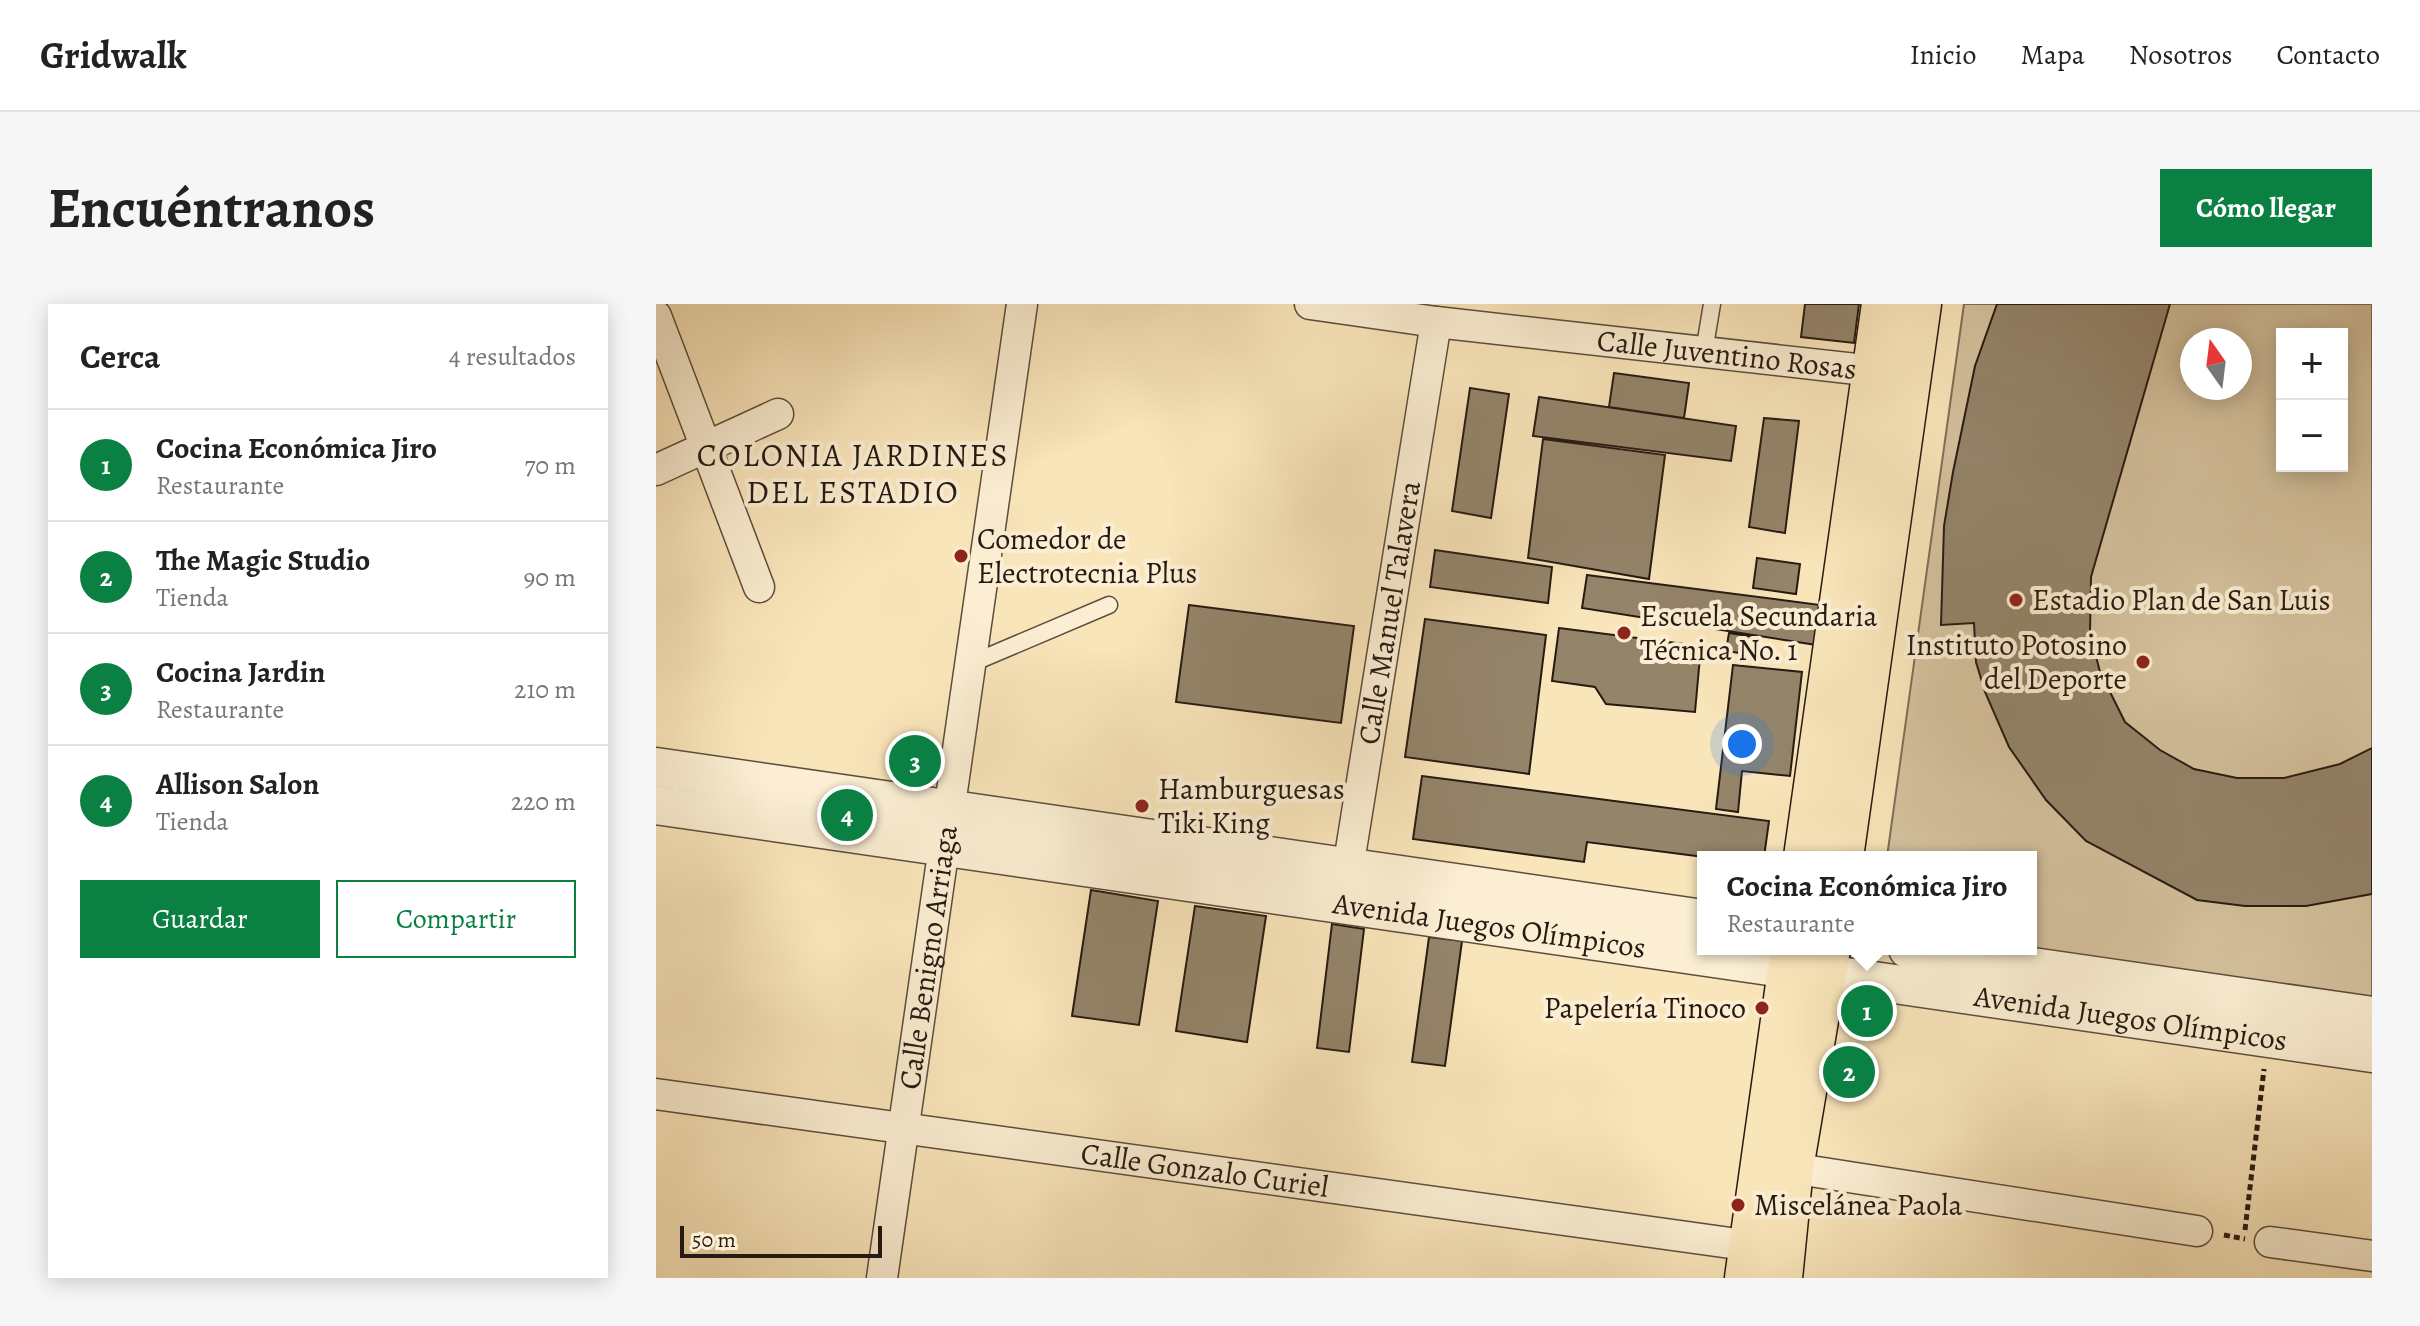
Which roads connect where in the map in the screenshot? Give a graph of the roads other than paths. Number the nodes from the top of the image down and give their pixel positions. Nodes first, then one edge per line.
1 (1022, 304) edge
2 (1310, 304) edge
3 (1712, 304) edge
4 (1884, 304) edge
5 (1919, 304) edge
6 (656, 316) edge
7 (1436, 322) junction
8 (1704, 352) junction
9 (1891, 374) junction
10 (778, 414) dead end
11 (706, 448) junction
12 (656, 470) edge
13 (759, 587) dead end
14 (1109, 605) dead end
15 (970, 664) junction
16 (656, 767) edge
17 (656, 805) edge
18 (949, 809) junction
19 (944, 847) junction
20 (1807, 851) edge
21 (1842, 851) edge
22 (1345, 886) junction
23 (1697, 918) edge
24 (1697, 942) edge
25 (1778, 955) edge
26 (1950, 955) edge
27 (1809, 960) edge
28 (2372, 1016) edge
29 (2372, 1053) edge
30 (656, 1094) edge
31 (903, 1129) junction
32 (1791, 1168) junction
33 (2197, 1231) road end
34 (2257, 1240) road end
35 (2372, 1256) edge
36 (1760, 1267) edge
37 (882, 1278) edge

1 - 15 street, Calle Benigno Arriaga
2 - 7 street, Calle Juventino Rosas
3 - 8 lane
4 - 9 main road
5 - 9 main road
6 - 11 street
7 - 8 street, Calle Juventino Rosas
7 - 22 street, Calle Manuel Talavera
8 - 9 street, Calle Juventino Rosas
9 - 20 main road
9 - 21 main road
10 - 11 street
11 - 12 street
11 - 13 street
14 - 15 lane
15 - 18 street, Calle Benigno Arriaga
16 - 18 street, Avenida Juegos Olímpicos
17 - 19 street, Avenida Juegos Olímpicos
18 - 19 street, Calle Benigno Arriaga
18 - 22 street, Avenida Juegos Olímpicos
19 - 22 street, Avenida Juegos Olímpicos
19 - 31 street, Calle Benigno Arriaga
22 - 23 street, Avenida Juegos Olímpicos
22 - 24 street, Avenida Juegos Olímpicos
25 - 27 street, Avenida Juegos Olímpicos
26 - 28 street, Avenida Juegos Olímpicos
27 - 29 street, Avenida Juegos Olímpicos
27 - 32 main road
27 - 36 main road
30 - 31 street, Calle Gonzalo Curiel
31 - 36 street, Calle Gonzalo Curiel
31 - 37 street, Calle Benigno Arriaga
32 - 33 street
32 - 36 main road
34 - 35 street

